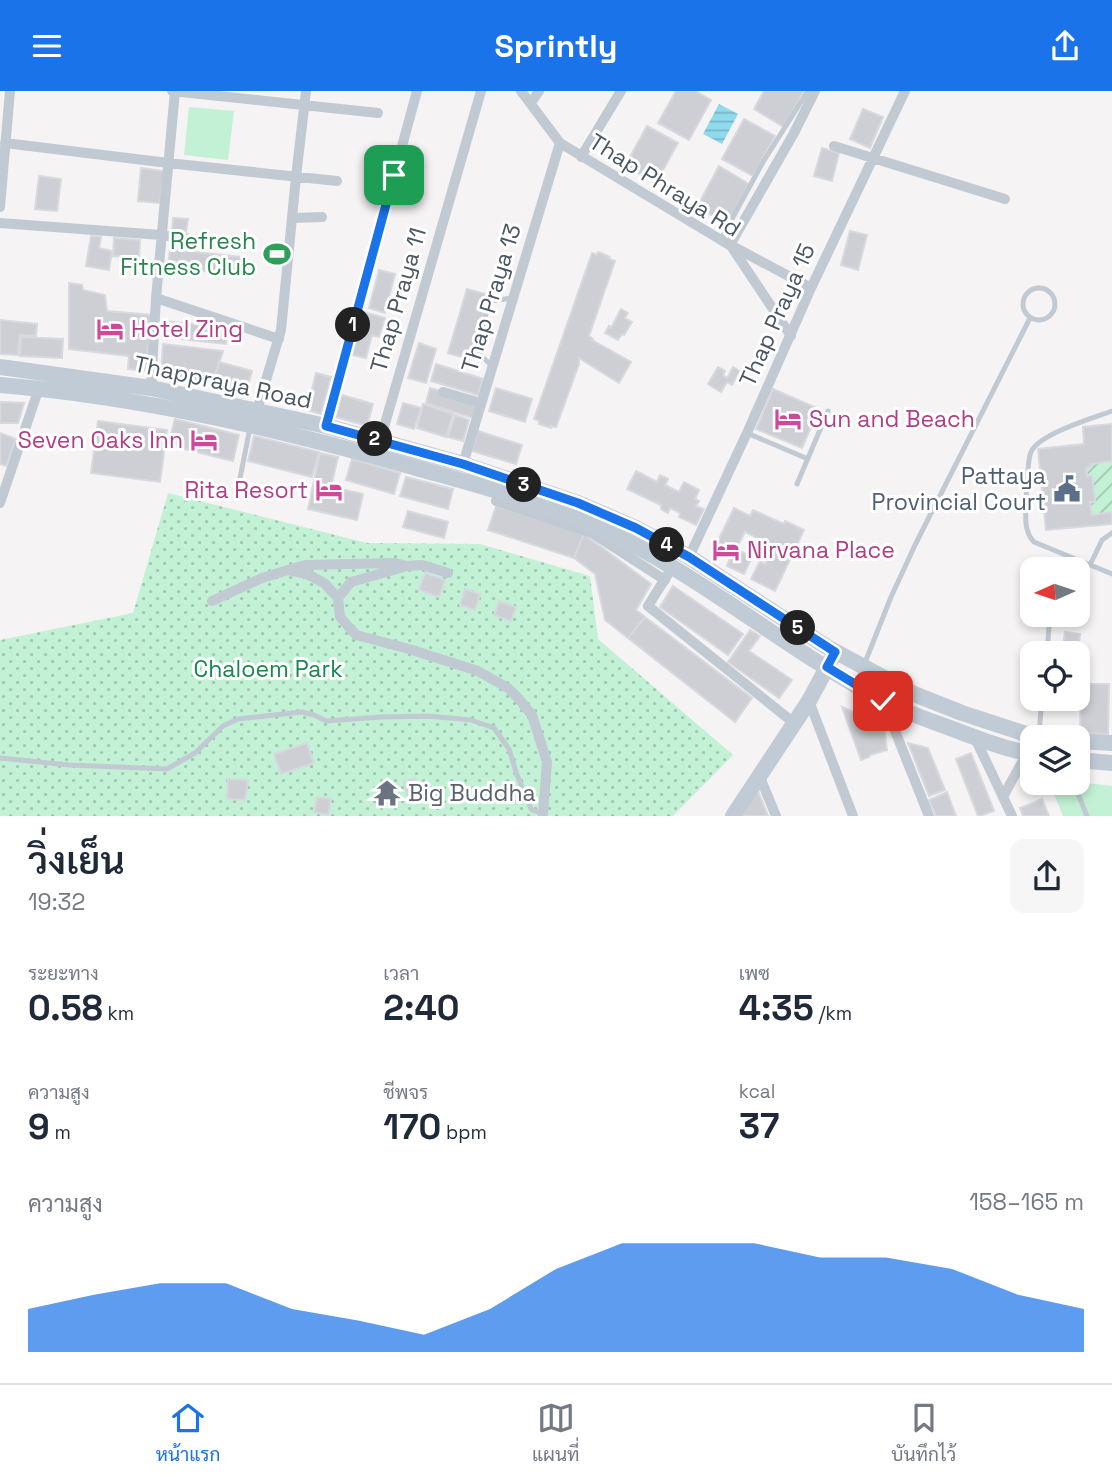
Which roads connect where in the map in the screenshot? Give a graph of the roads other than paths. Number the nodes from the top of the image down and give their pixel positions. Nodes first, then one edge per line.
1 (10, 91) edge
2 (174, 91) edge
3 (306, 91) edge
4 (417, 91) edge
5 (481, 91) edge
6 (521, 91) edge
7 (538, 91) edge
8 (621, 91) edge
9 (807, 91) edge
10 (815, 91) edge
11 (905, 91) edge
12 (531, 103) junction
13 (304, 105) junction
14 (378, 113) dead end
15 (5, 143) junction
16 (560, 143) junction
17 (834, 146) dead end
18 (582, 157) junction
19 (873, 159) junction
20 (168, 163) junction
21 (296, 177) junction
22 (337, 181) dead end
23 (1005, 199) dead end
24 (0, 207) edge
25 (322, 217) dead end
26 (293, 218) junction
27 (0, 223) edge
28 (161, 235) junction
29 (727, 243) junction
30 (242, 246) dead end
31 (811, 288) junction
32 (513, 298) junction
33 (156, 299) junction
34 (1030, 318) junction
35 (790, 336) junction
36 (279, 339) junction
37 (492, 366) junction
38 (0, 367) edge
39 (0, 385) edge
40 (39, 388) junction
41 (151, 388) junction
42 (443, 391) dead end
43 (481, 403) junction
44 (828, 411) dead end
45 (1112, 411) edge
46 (254, 418) junction
47 (326, 426) junction
48 (747, 433) junction
49 (380, 440) junction
50 (808, 459) junction
51 (463, 464) junction
52 (240, 478) dead end
53 (797, 484) dead end
54 (0, 503) edge
55 (1112, 533) edge
56 (689, 557) junction
57 (1071, 557) edge
58 (1090, 565) joint
59 (407, 566) junction
60 (288, 570) junction
61 (448, 573) dead end
62 (669, 573) junction
63 (1112, 574) edge
64 (338, 598) junction
65 (212, 601) dead end
66 (835, 652) junction
67 (827, 667) junction
68 (863, 668) junction
69 (914, 694) junction
70 (809, 701) junction
71 (883, 701) junction
72 (907, 712) junction
73 (794, 723) junction
74 (1020, 731) edge
75 (975, 737) junction
76 (1090, 742) edge
77 (1112, 743) edge
78 (1020, 751) edge
79 (0, 758) edge
80 (1090, 761) edge
81 (1112, 763) edge
82 (1020, 770) edge
83 (759, 775) junction
84 (1004, 795) junction
85 (1078, 795) edge
86 (543, 815) edge
87 (733, 816) edge
88 (776, 816) edge
89 (853, 816) edge
90 (929, 816) edge
91 (1012, 816) edge
92 (1087, 816) edge

1 - 15 street
2 - 13 street
2 - 20 street
3 - 13 street
4 - 47 street
5 - 49 street, Thap Praya 11
6 - 12 street
7 - 12 street
8 - 18 street
9 - 29 lane
10 - 29 street
11 - 19 street, Thap Praya 15
12 - 16 street
13 - 14 street
13 - 21 street
15 - 20 street
15 - 24 street
16 - 18 street, Thap Phraya Rd
16 - 32 street, Thap Praya 13
17 - 19 street
18 - 29 street, Thap Phraya Rd
19 - 23 street
19 - 31 street, Thap Praya 15
20 - 21 street
20 - 28 street
21 - 22 street
21 - 26 street
25 - 26 street
26 - 36 street
27 - 28 street
28 - 30 street
28 - 33 street
29 - 31 street
29 - 35 street, Thap Phraya Rd
31 - 35 street, Thap Praya 15
32 - 37 street, Thap Praya 13
32 - 37 lane
33 - 36 street
33 - 41 street
34 - 34 lane
34 - 68 lane
35 - 48 street, Thap Praya 15
36 - 46 street
37 - 43 street, Thap Praya 13
38 - 41 main road, Thappraya Road
39 - 40 main road, Thappraya Road
40 - 46 main road, Thappraya Road
40 - 54 street
41 - 46 main road, Thappraya Road
42 - 43 street
43 - 51 street, Thap Praya 13
44 - 50 lane
45 - 57 lane
46 - 47 main road, Thappraya Road
46 - 52 lane
46 - 62 main road, Thappraya Road
47 - 49 main road, Thappraya Road
48 - 50 lane
48 - 56 street, Thap Praya 15
49 - 51 main road, Thappraya Road
50 - 53 lane
51 - 56 main road, Thappraya Road
55 - 58 lane
56 - 66 main road, Thappraya Road
58 - 63 lane
59 - 60 street
59 - 61 street
59 - 64 street
60 - 64 street
60 - 65 street
62 - 67 main road, Thappraya Road
62 - 73 street
64 - 86 street
66 - 67 main road
66 - 68 main road, Thappraya Road
67 - 70 main road
67 - 71 main road, Thappraya Road
68 - 69 main road, Thappraya Road
69 - 72 main road
69 - 74 main road, Thappraya Road
70 - 73 main road
70 - 89 street
71 - 72 main road, Thappraya Road
71 - 90 street
72 - 75 main road, Thappraya Road
73 - 83 main road
75 - 78 main road, Thappraya Road
75 - 84 street
76 - 77 main road
79 - 86 lane
80 - 81 main road
82 - 84 street
83 - 87 main road
83 - 88 street
84 - 91 street
85 - 92 lane

